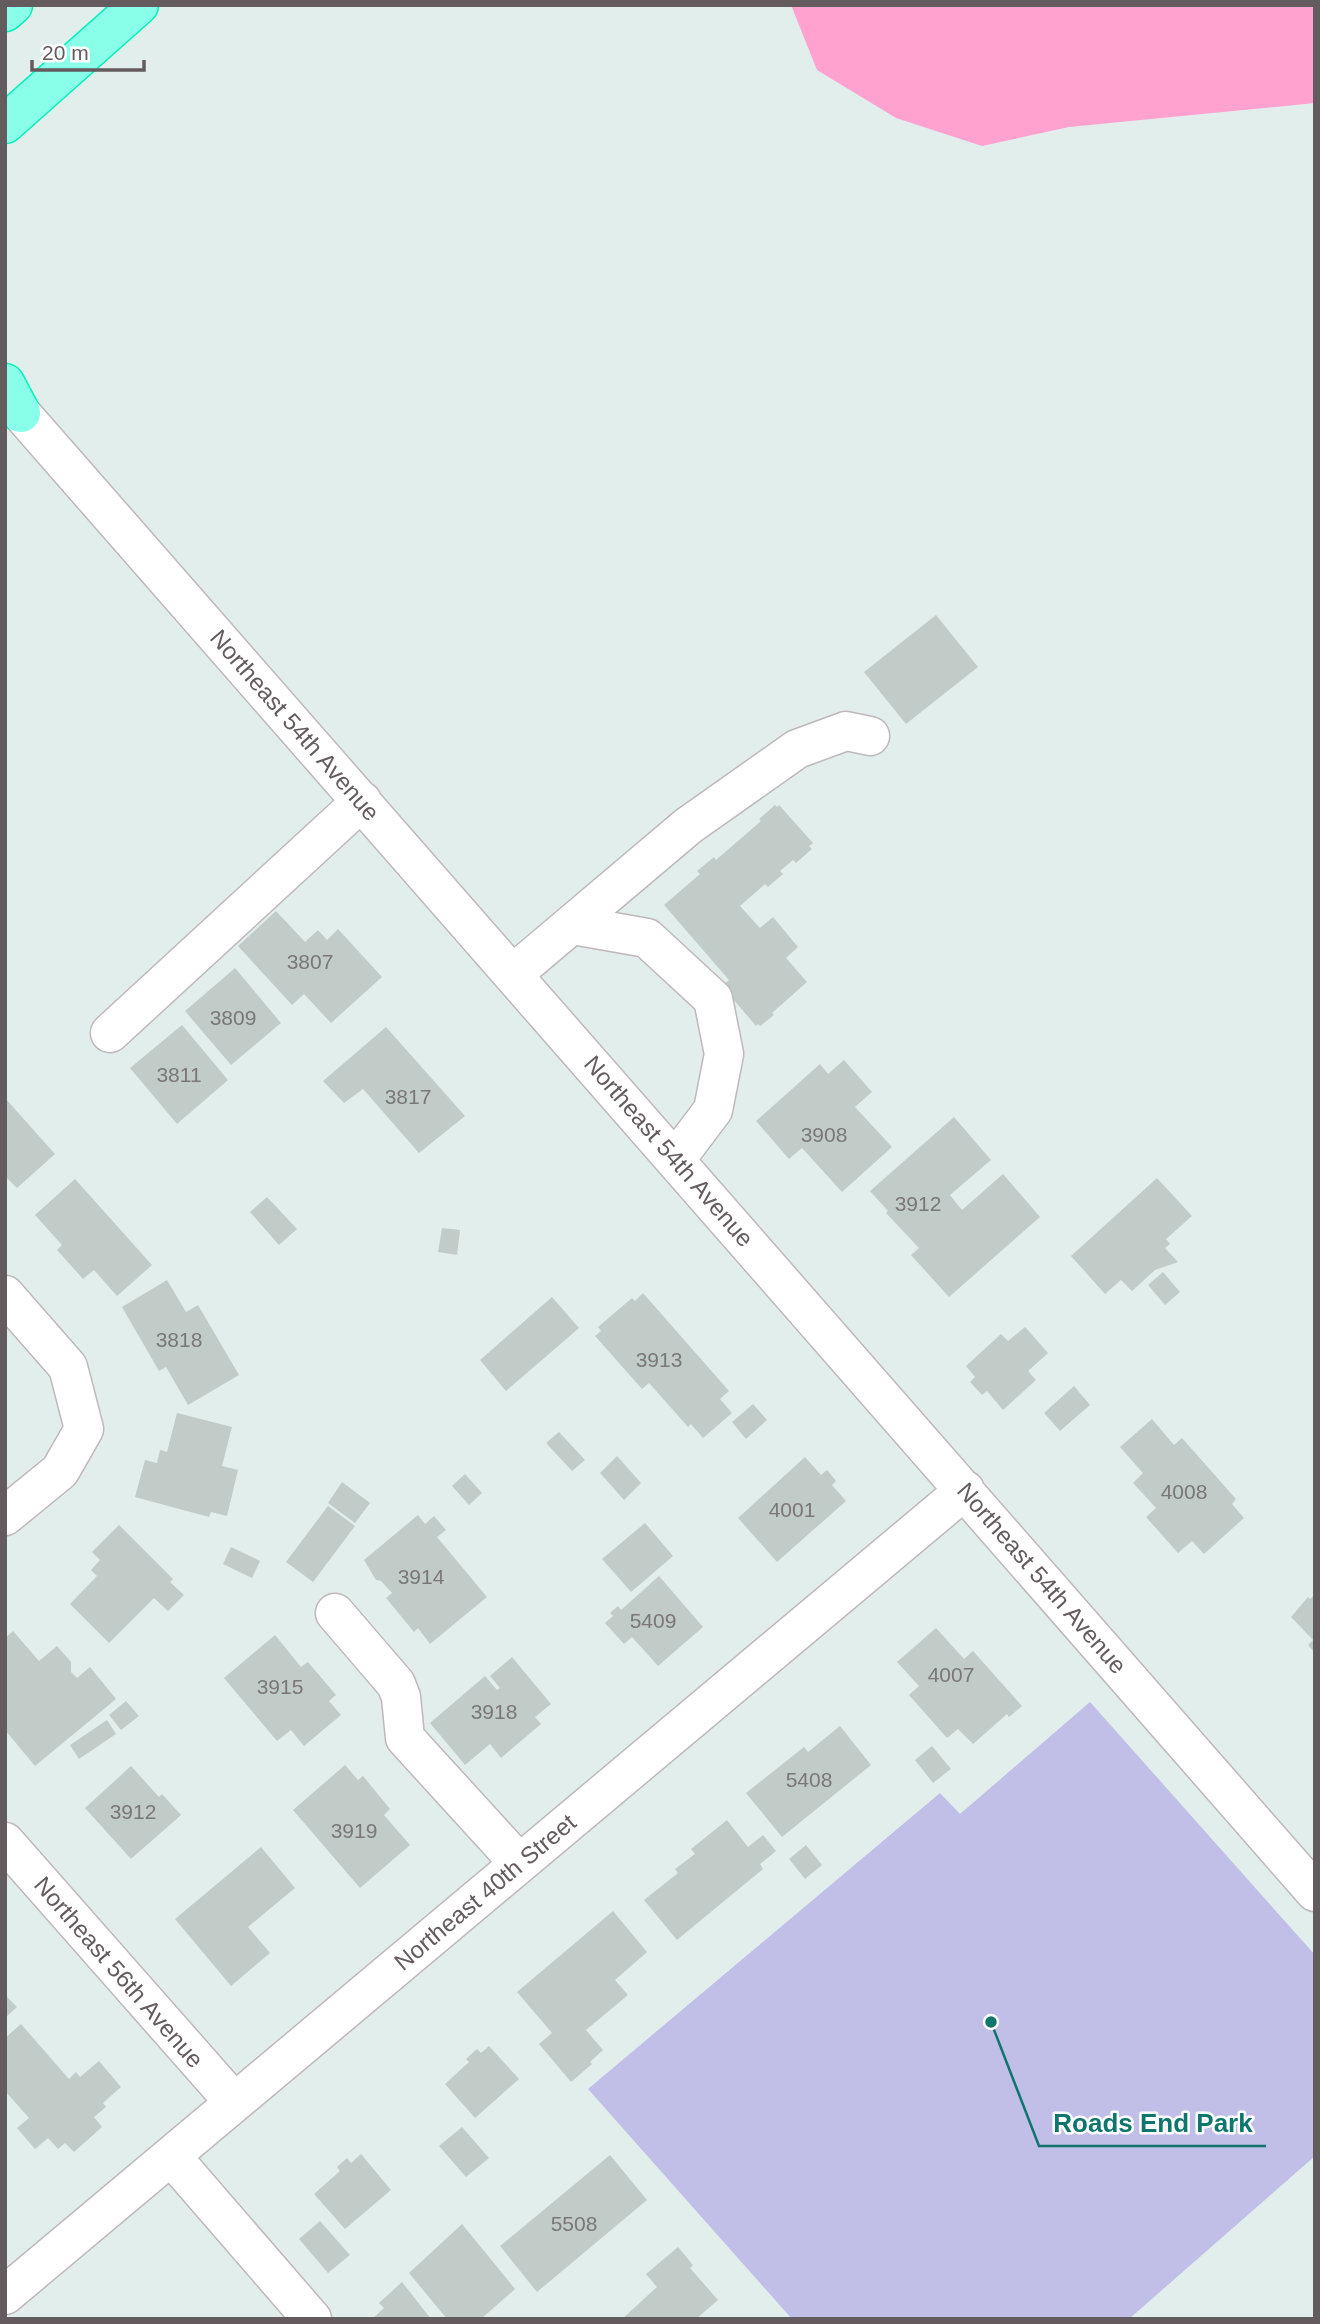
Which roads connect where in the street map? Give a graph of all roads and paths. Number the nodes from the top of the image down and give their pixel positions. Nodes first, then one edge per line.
1 (13, 5) edge
2 (139, 5) edge
3 (5, 12) edge
4 (12, 124) edge
5 (10, 400) edge
6 (870, 736) dead end
7 (362, 801) junction
8 (573, 925) junction
9 (513, 974) junction
10 (110, 1033) dead end
11 (676, 1159) junction
12 (5, 1296) edge
13 (965, 1490) junction
14 (5, 1516) edge
15 (335, 1613) dead end
16 (5, 1842) edge
17 (519, 1863) junction
18 (1315, 1892) edge
19 (234, 2102) junction
20 (171, 2156) junction
21 (5, 2295) edge
22 (312, 2319) edge

1 - 3 highway
2 - 4 highway
5 - 7 street, Northeast 54th Avenue
6 - 8 street
7 - 9 street, Northeast 54th Avenue
7 - 10 street
8 - 9 street
8 - 11 street
9 - 11 street, Northeast 54th Avenue
11 - 13 street, Northeast 54th Avenue
12 - 14 street
13 - 17 street, Northeast 40th Street
13 - 18 street, Northeast 54th Avenue
15 - 17 street
16 - 19 street, Northeast 56th Avenue
17 - 19 street, Northeast 40th Street
19 - 20 street, Northeast 40th Street
20 - 21 street, Northeast 40th Street
20 - 22 street

